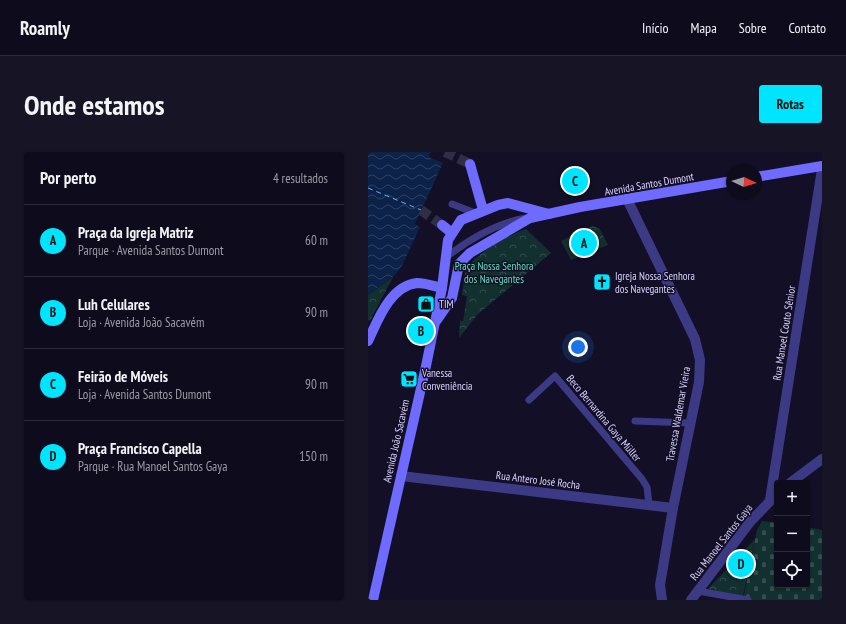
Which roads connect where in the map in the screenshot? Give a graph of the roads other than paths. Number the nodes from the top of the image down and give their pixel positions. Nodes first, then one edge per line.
1 (470, 164) dead end
2 (822, 166) edge
3 (822, 169) edge
4 (762, 176) edge
5 (726, 183) edge
6 (627, 199) junction
7 (452, 204) dead end
8 (479, 211) junction
9 (549, 214) junction
10 (530, 218) junction
11 (442, 225) tunnel mouth
12 (452, 233) junction
13 (445, 258) junction
14 (442, 288) junction
15 (377, 323) junction
16 (435, 324) junction
17 (368, 329) edge
18 (368, 341) edge
19 (529, 400) dead end
20 (636, 421) dead end
21 (690, 423) junction
22 (822, 459) edge
23 (401, 476) junction
24 (794, 480) edge
25 (773, 497) edge
26 (649, 505) junction
27 (673, 508) junction
28 (698, 591) junction
29 (373, 600) edge
30 (662, 600) edge
31 (691, 600) edge
32 (748, 600) edge

1 - 8 main road
2 - 4 main road
3 - 25 street, Rua Manoel Couto Sênior
5 - 6 main road, Avenida Santos Dumont
6 - 9 main road, Avenida Santos Dumont
6 - 21 street, Travessa Waldemar Vieira
7 - 8 lane
8 - 9 main road
8 - 12 main road
9 - 10 main road, Avenida Santos Dumont
10 - 13 lane
10 - 16 main road, Avenida Santos Dumont
11 - 12 main road
12 - 13 main road, Avenida João Sacavém
13 - 14 main road, Avenida João Sacavém
14 - 15 main road
14 - 16 main road, Avenida João Sacavém
15 - 17 street
15 - 18 main road
16 - 23 main road, Avenida João Sacavém
19 - 26 lane, Beco Bernardina Gaya Müller
20 - 21 lane
21 - 27 street, Travessa Waldemar Vieira
22 - 24 street
23 - 26 street, Rua Antero José Rocha
23 - 29 main road, Avenida João Sacavém
25 - 28 street, Rua Manoel Santos Gaya
26 - 27 street, Rua Antero José Rocha
27 - 30 street, Travessa Waldemar Vieira
28 - 31 street, Rua Manoel Santos Gaya
28 - 32 lane

